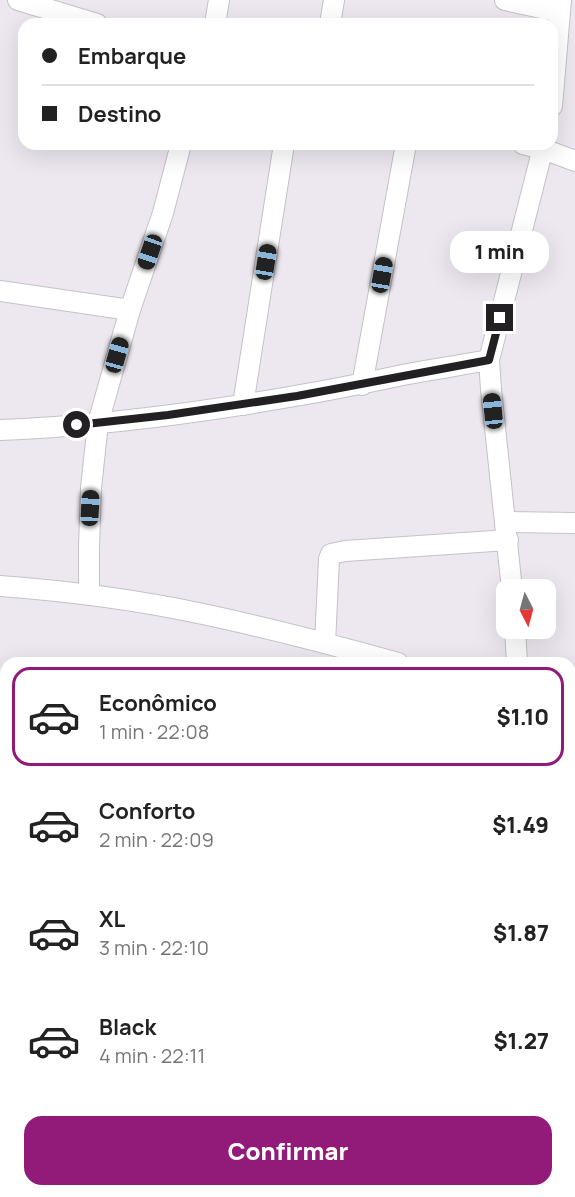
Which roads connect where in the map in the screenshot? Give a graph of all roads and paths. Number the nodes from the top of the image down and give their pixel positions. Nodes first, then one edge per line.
1 (18, 0) edge
2 (219, 0) edge
3 (334, 0) edge
4 (505, 0) edge
5 (44, 4) edge
6 (560, 6) edge
7 (81, 18) edge
8 (216, 18) edge
9 (331, 18) edge
10 (558, 31) edge
11 (179, 150) edge
12 (283, 150) edge
13 (405, 150) edge
14 (542, 150) edge
15 (550, 150) edge
16 (575, 161) edge
17 (0, 291) edge
18 (130, 310) junction
19 (489, 360) junction
20 (362, 385) junction
21 (243, 405) junction
22 (98, 423) junction
23 (0, 430) edge
24 (575, 523) edge
25 (506, 531) junction
26 (511, 579) edge
27 (0, 585) edge
28 (89, 595) junction
29 (516, 639) edge
30 (325, 643) junction
31 (376, 657) edge
32 (517, 657) edge

1 - 5 street
2 - 8 street
3 - 9 street
4 - 6 street
5 - 7 street
6 - 10 street
11 - 18 street
12 - 21 street
13 - 20 street
14 - 19 street
15 - 16 street
17 - 18 street
18 - 22 street
19 - 20 street
19 - 25 street
20 - 21 street
21 - 22 street
22 - 23 street
22 - 28 street
24 - 25 street
25 - 26 street
25 - 30 street
27 - 28 street
28 - 30 street
29 - 32 street
30 - 31 street

